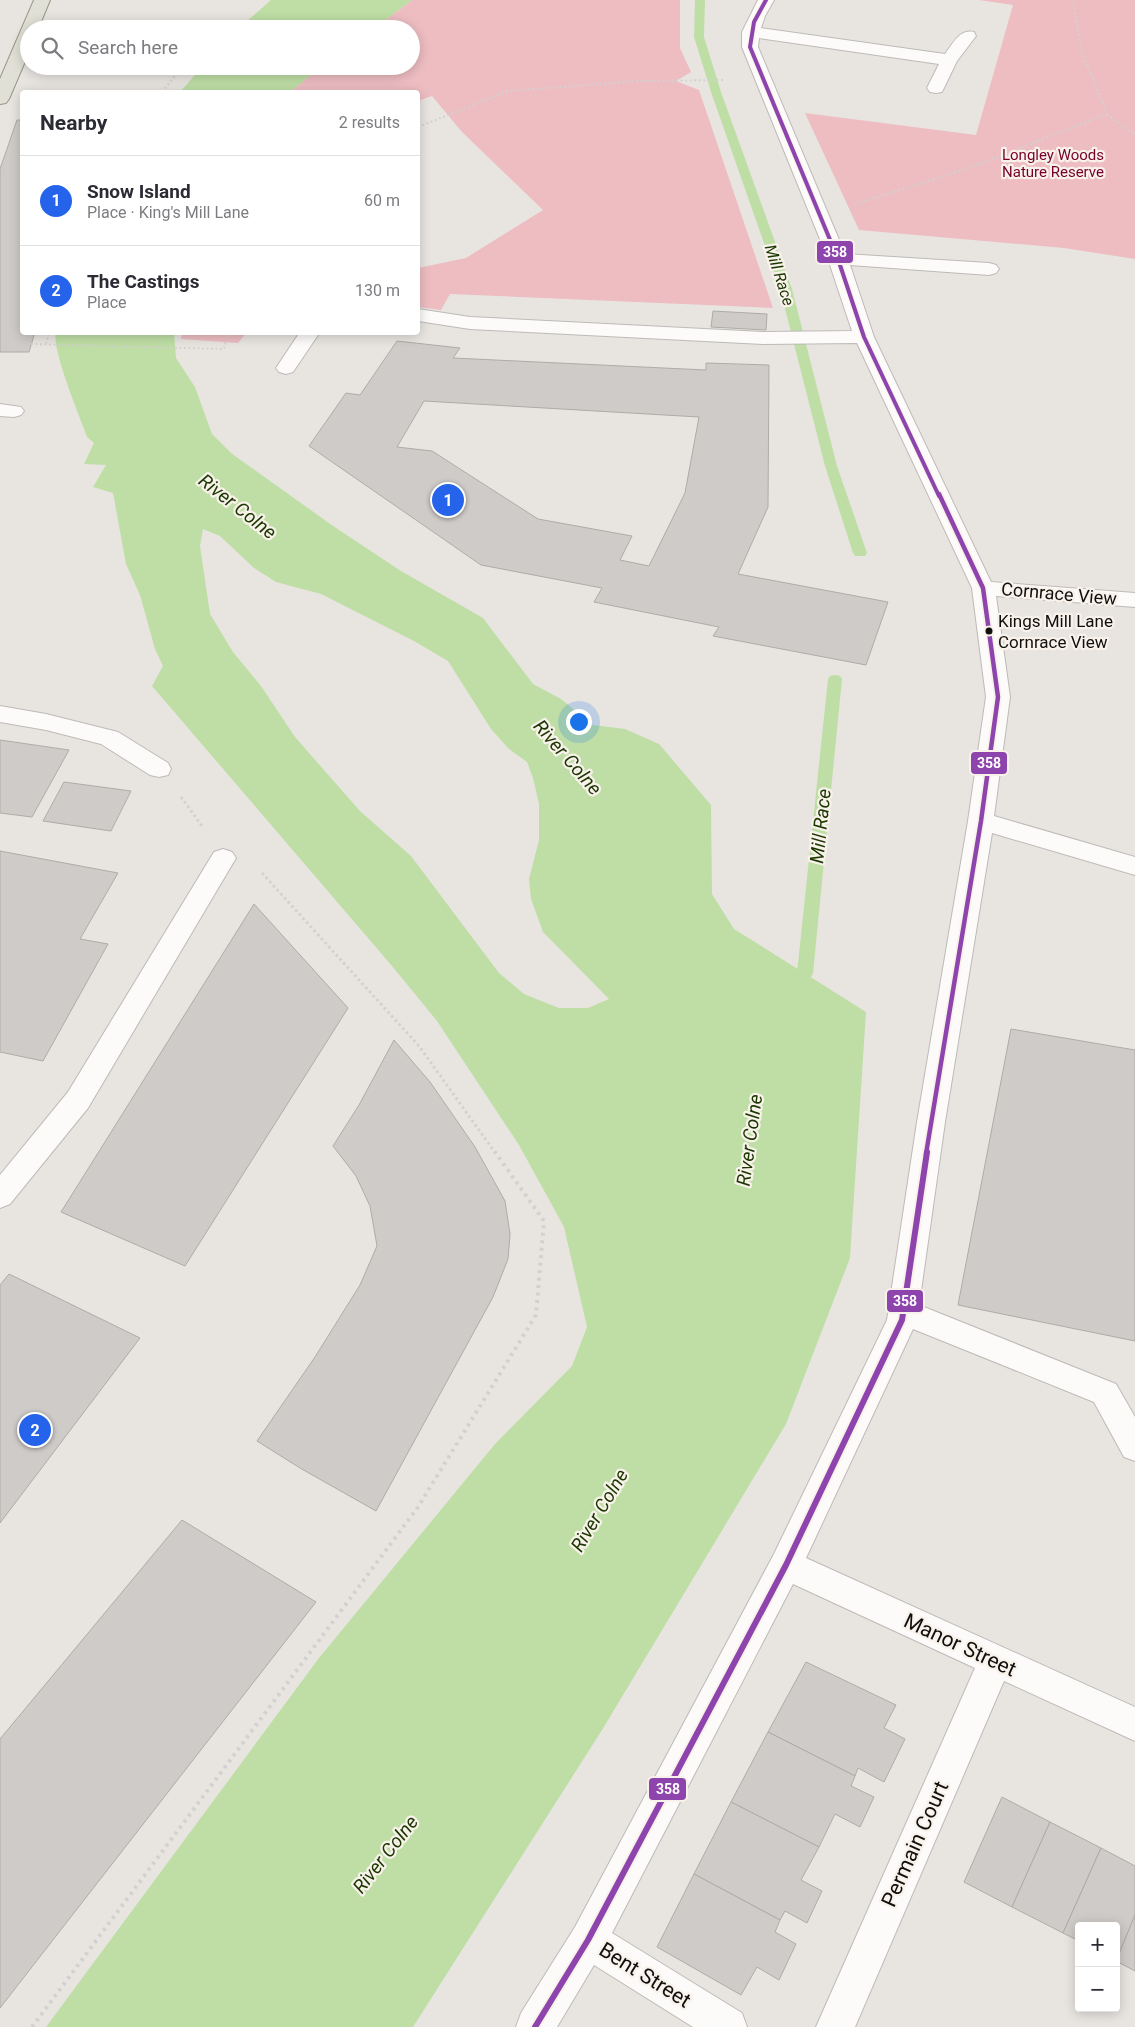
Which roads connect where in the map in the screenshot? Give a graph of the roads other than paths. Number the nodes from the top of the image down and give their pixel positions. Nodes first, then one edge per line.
1 (42, 0) edge
2 (766, 0) edge
3 (33, 20) edge
4 (750, 32) junction
5 (968, 36) dead end
6 (20, 51) edge
7 (950, 60) junction
8 (936, 88) dead end
9 (0, 99) edge
10 (838, 259) junction
11 (989, 269) dead end
12 (420, 315) edge
13 (308, 335) edge
14 (864, 337) junction
15 (286, 368) dead end
16 (983, 588) junction
17 (1135, 600) edge
18 (0, 714) edge
19 (159, 769) road end
20 (982, 821) junction
21 (223, 858) road end
22 (1135, 866) edge
23 (0, 1196) edge
24 (903, 1312) junction
25 (1135, 1447) edge
26 (786, 1565) junction
27 (995, 1661) junction
28 (1135, 1724) edge
29 (588, 1940) junction
30 (534, 2027) edge
31 (728, 2027) edge
32 (835, 2027) edge

1 - 3 main road
2 - 4 street
4 - 7 street
4 - 10 street
5 - 7 street
6 - 9 main road
7 - 8 street
10 - 11 street
10 - 14 street
12 - 14 street
13 - 15 street
14 - 16 street
16 - 17 street, Cornrace View
16 - 20 street
18 - 19 street
20 - 22 street
20 - 24 street
21 - 23 street
24 - 25 street
24 - 26 street
26 - 27 street, Manor Street
26 - 29 street
27 - 28 street, Manor Street
27 - 32 street, Permain Court
29 - 30 street
29 - 31 street, Bent Street

